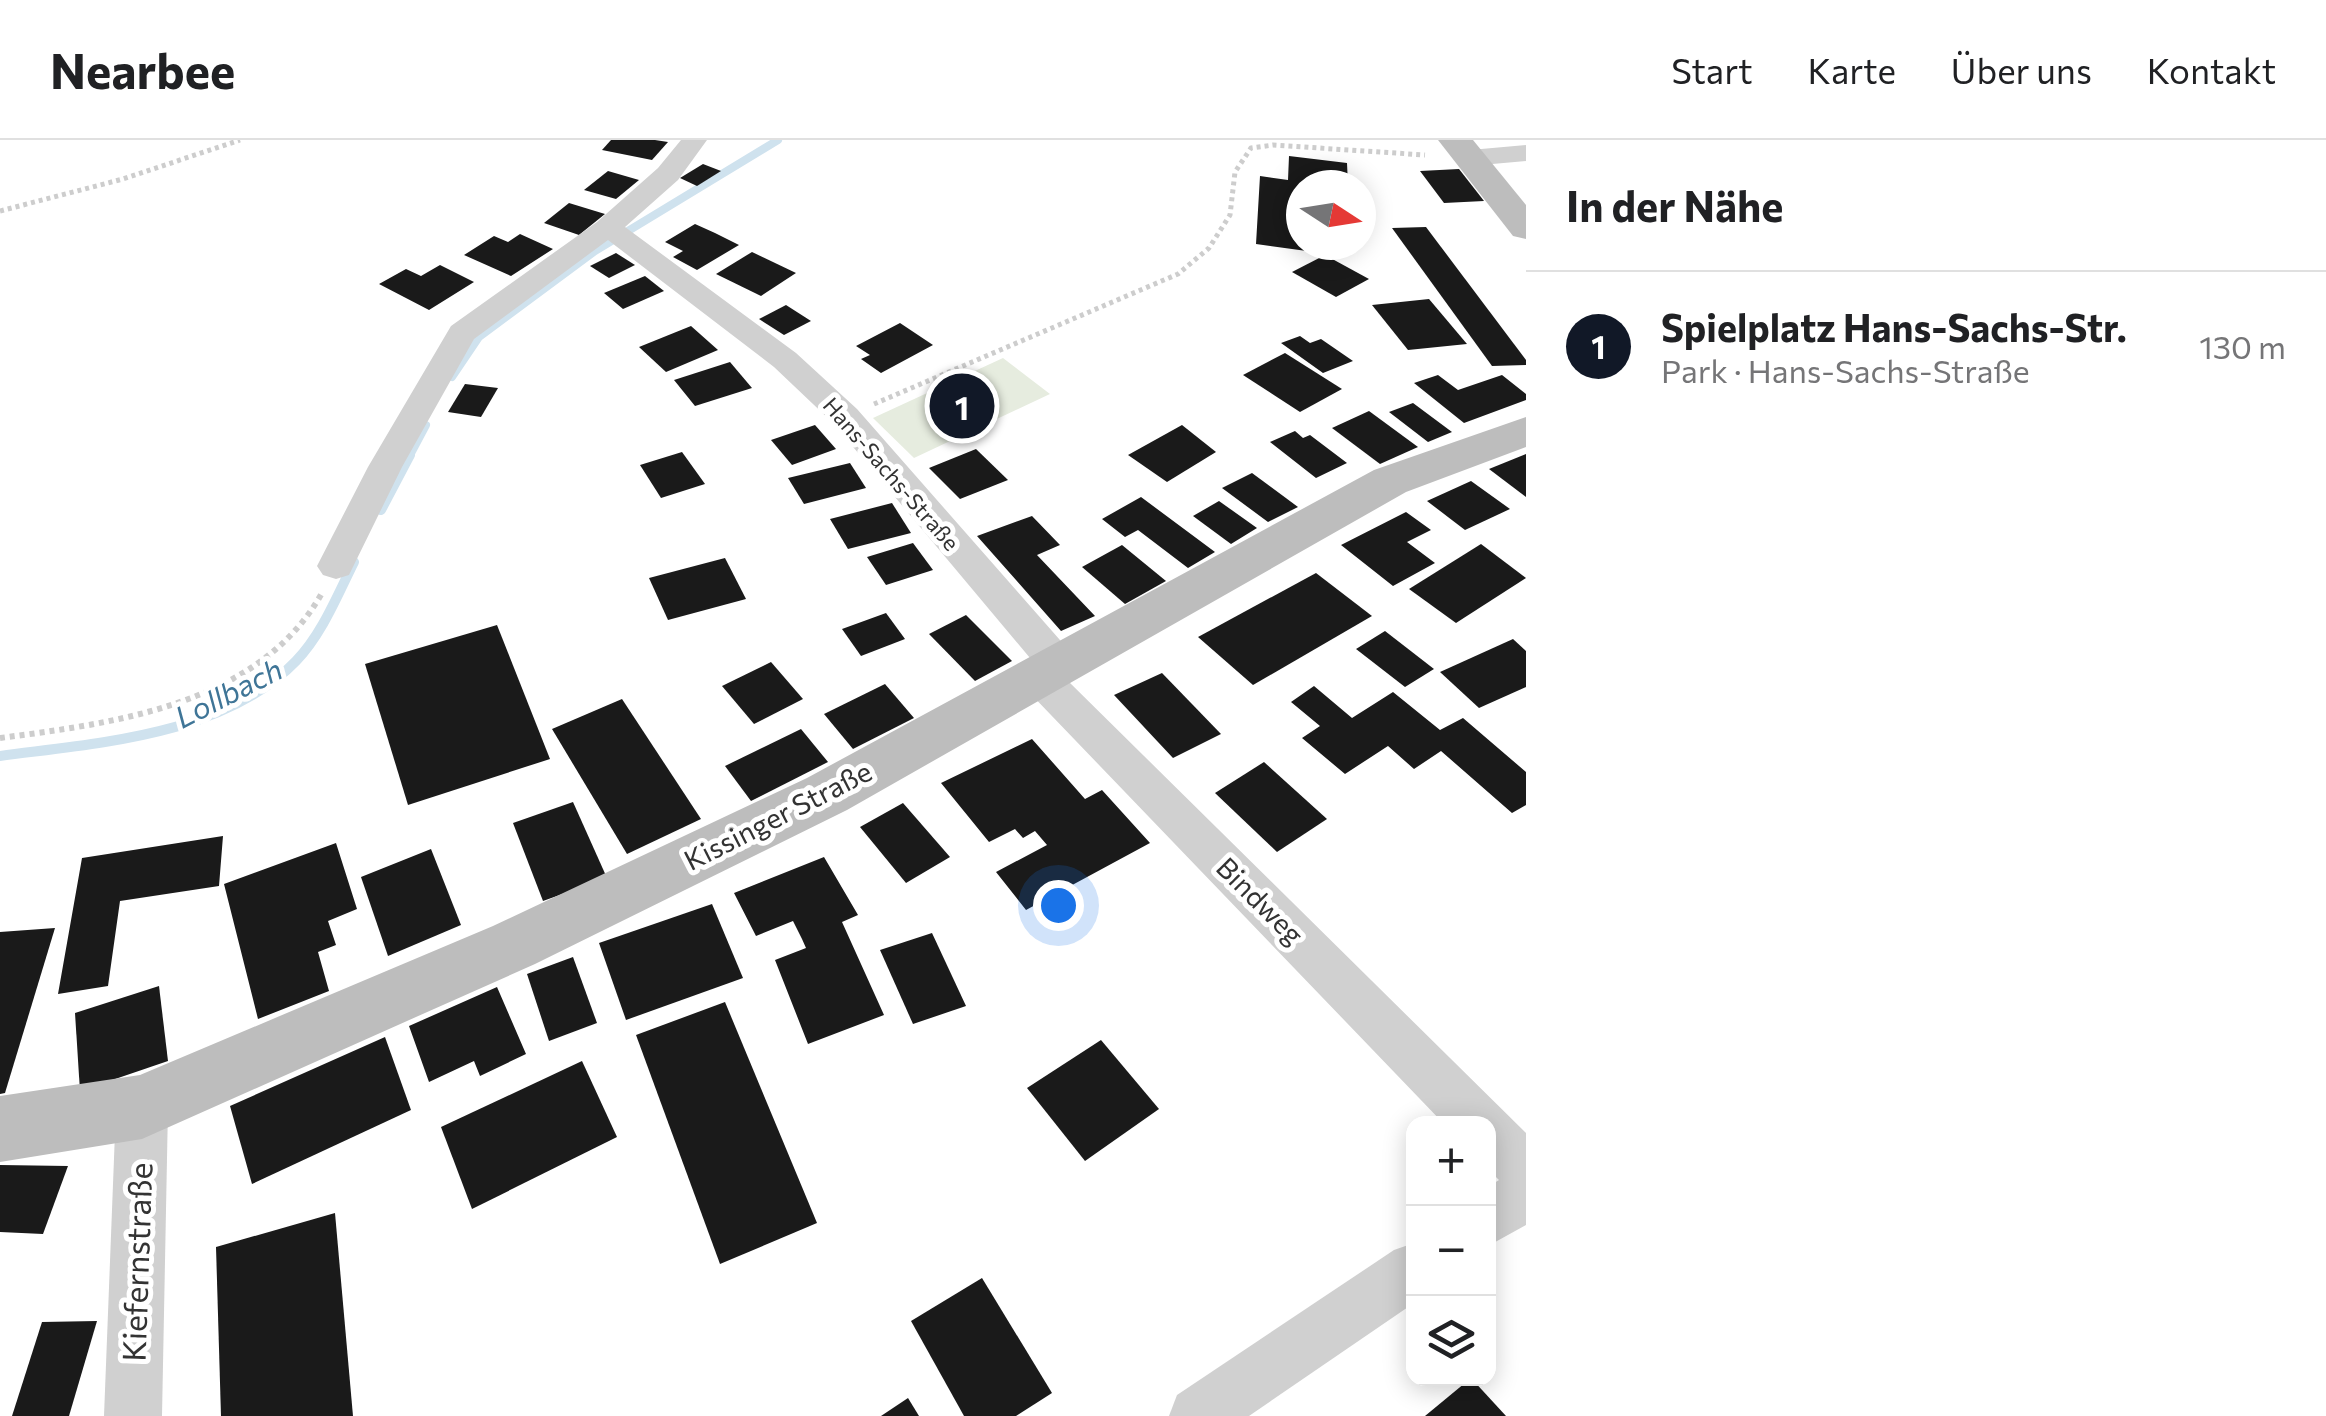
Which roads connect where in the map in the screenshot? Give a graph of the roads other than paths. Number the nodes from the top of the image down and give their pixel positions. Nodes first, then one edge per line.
1 (694, 140) edge
2 (1463, 149) edge
3 (1526, 153) edge
4 (1526, 228) edge
5 (618, 234) junction
6 (1526, 431) edge
7 (336, 566) road end
8 (1050, 673) junction
9 (142, 1107) junction
10 (1472, 1116) edge
11 (0, 1130) edge
12 (1496, 1140) edge
13 (1526, 1170) edge
14 (1526, 1194) edge
15 (1496, 1214) edge
16 (1406, 1275) edge
17 (133, 1416) edge
18 (1198, 1416) edge

1 - 5 street
2 - 3 street
2 - 4 street
5 - 7 street
5 - 8 street, Hans-Sachs-Straße
6 - 8 street, Kissinger Straße
8 - 9 street, Kissinger Straße
8 - 10 street, Bindweg
9 - 11 street, Kissinger Straße
9 - 17 street, Kiefernstraße
12 - 13 street
14 - 15 street
16 - 18 street

